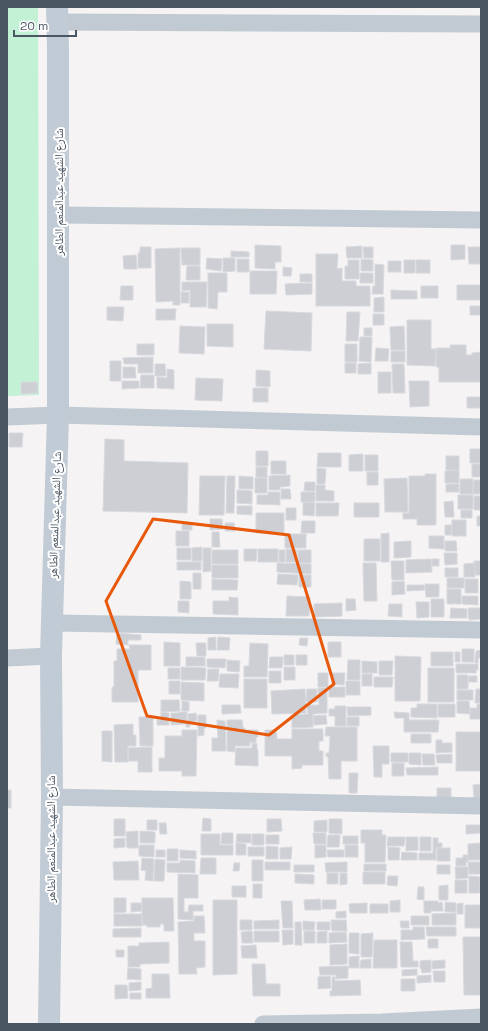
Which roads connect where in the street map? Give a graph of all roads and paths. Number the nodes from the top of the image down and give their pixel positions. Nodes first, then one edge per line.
1 (57, 15) edge
2 (481, 24) edge
3 (59, 215) junction
4 (481, 220) edge
5 (58, 415) junction
6 (7, 417) edge
7 (481, 427) edge
8 (52, 623) junction
9 (481, 630) edge
10 (51, 656) junction
11 (7, 658) edge
12 (52, 797) junction
13 (481, 806) edge
14 (481, 1017) edge
15 (382, 1023) edge
16 (49, 1024) edge
17 (263, 1024) edge

1 - 2 street
1 - 3 street, شارع الشهيد عبدالمنعم الطاهر
3 - 4 street
3 - 5 street, شارع الشهيد عبدالمنعم الطاهر
5 - 6 street
5 - 7 street
5 - 8 street, شارع الشهيد عبدالمنعم الطاهر
8 - 9 street
8 - 10 street, شارع الشهيد عبدالمنعم الطاهر
10 - 11 street
10 - 12 street, شارع الشهيد عبدالمنعم الطاهر
12 - 13 street
12 - 16 street, شارع الشهيد عبدالمنعم الطاهر
14 - 15 street
15 - 17 street

